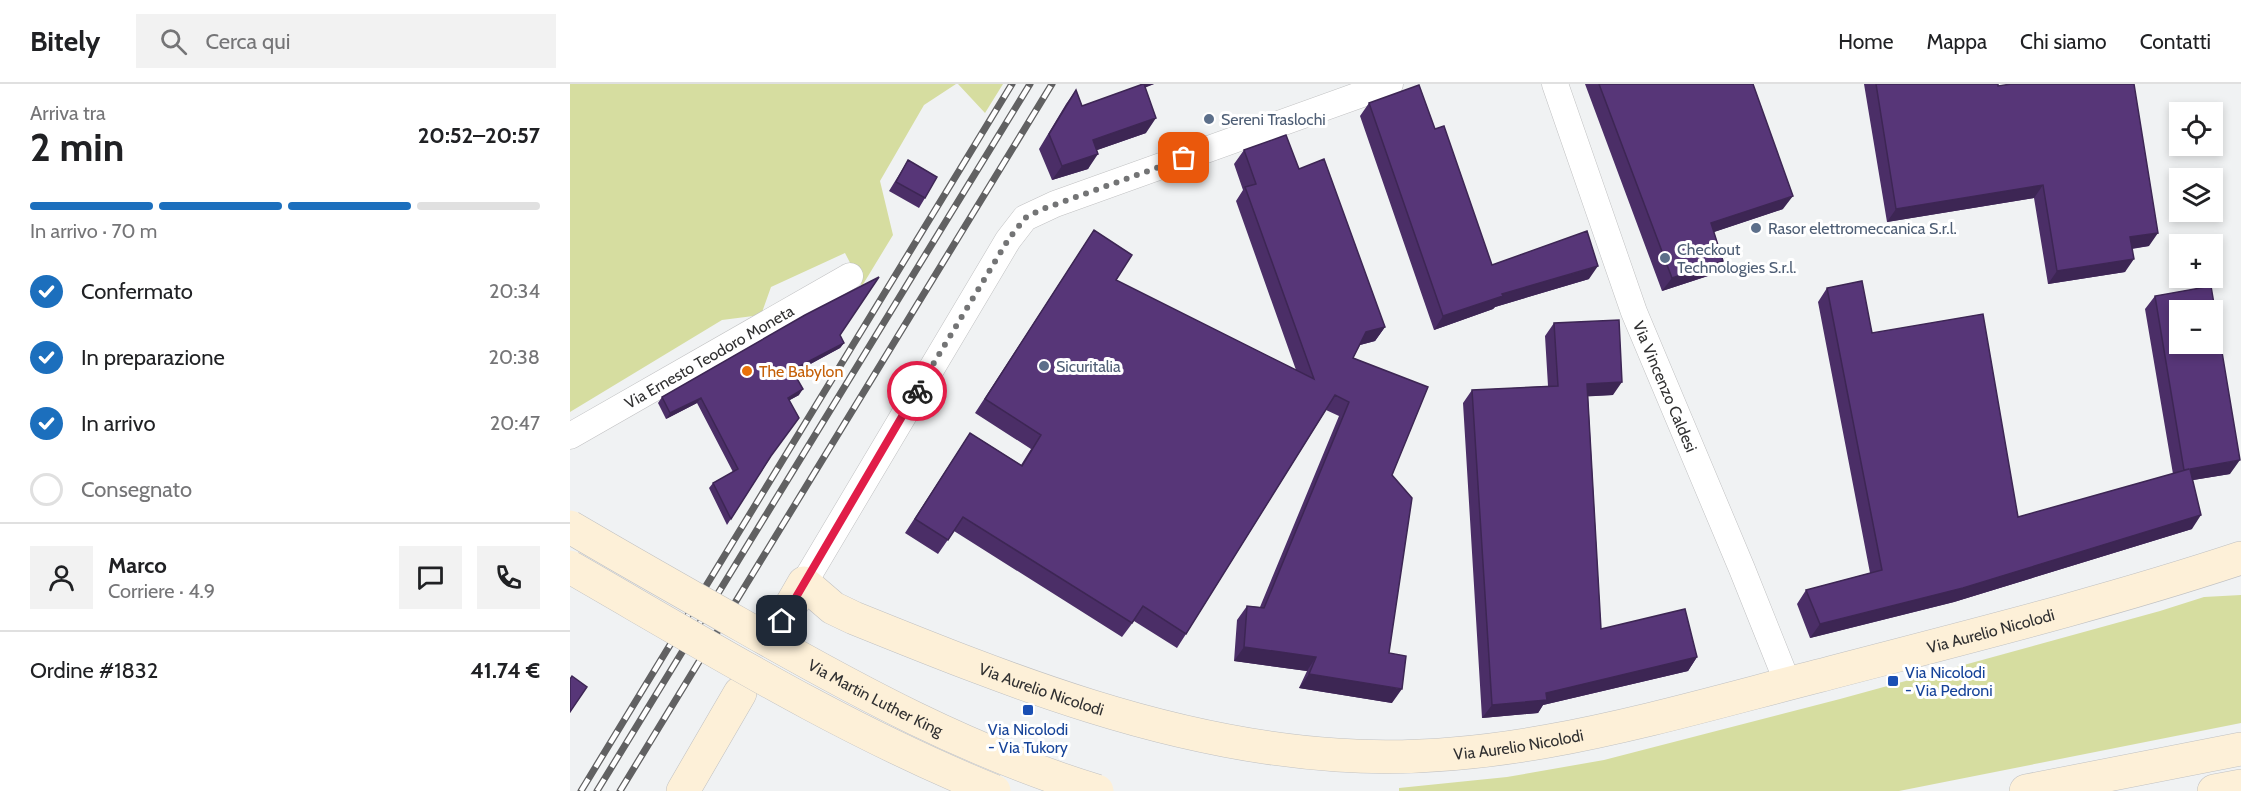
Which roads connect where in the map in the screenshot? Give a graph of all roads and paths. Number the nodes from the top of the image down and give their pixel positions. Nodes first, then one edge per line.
1 (1390, 84) edge
2 (1555, 84) edge
3 (850, 276) dead end
4 (570, 436) edge
5 (570, 527) edge
6 (2233, 564) edge
7 (570, 567) edge
8 (804, 583) junction
9 (782, 621) dead end
10 (1788, 684) junction
11 (740, 693) dead end
12 (2241, 749) edge
13 (2241, 786) edge
14 (683, 791) edge
15 (994, 791) edge
16 (1097, 791) edge
17 (2026, 791) edge
18 (2214, 791) edge

1 - 8 street
2 - 10 street, Via Vincenzo Caldesi
3 - 4 street, Via Ernesto Teodoro Moneta
5 - 16 street, Via Martin Luther King, bridge
6 - 10 street, Via Aurelio Nicolodi
7 - 15 street, bridge
8 - 9 street
8 - 10 street, Via Aurelio Nicolodi
11 - 14 street
12 - 17 street
13 - 18 street

